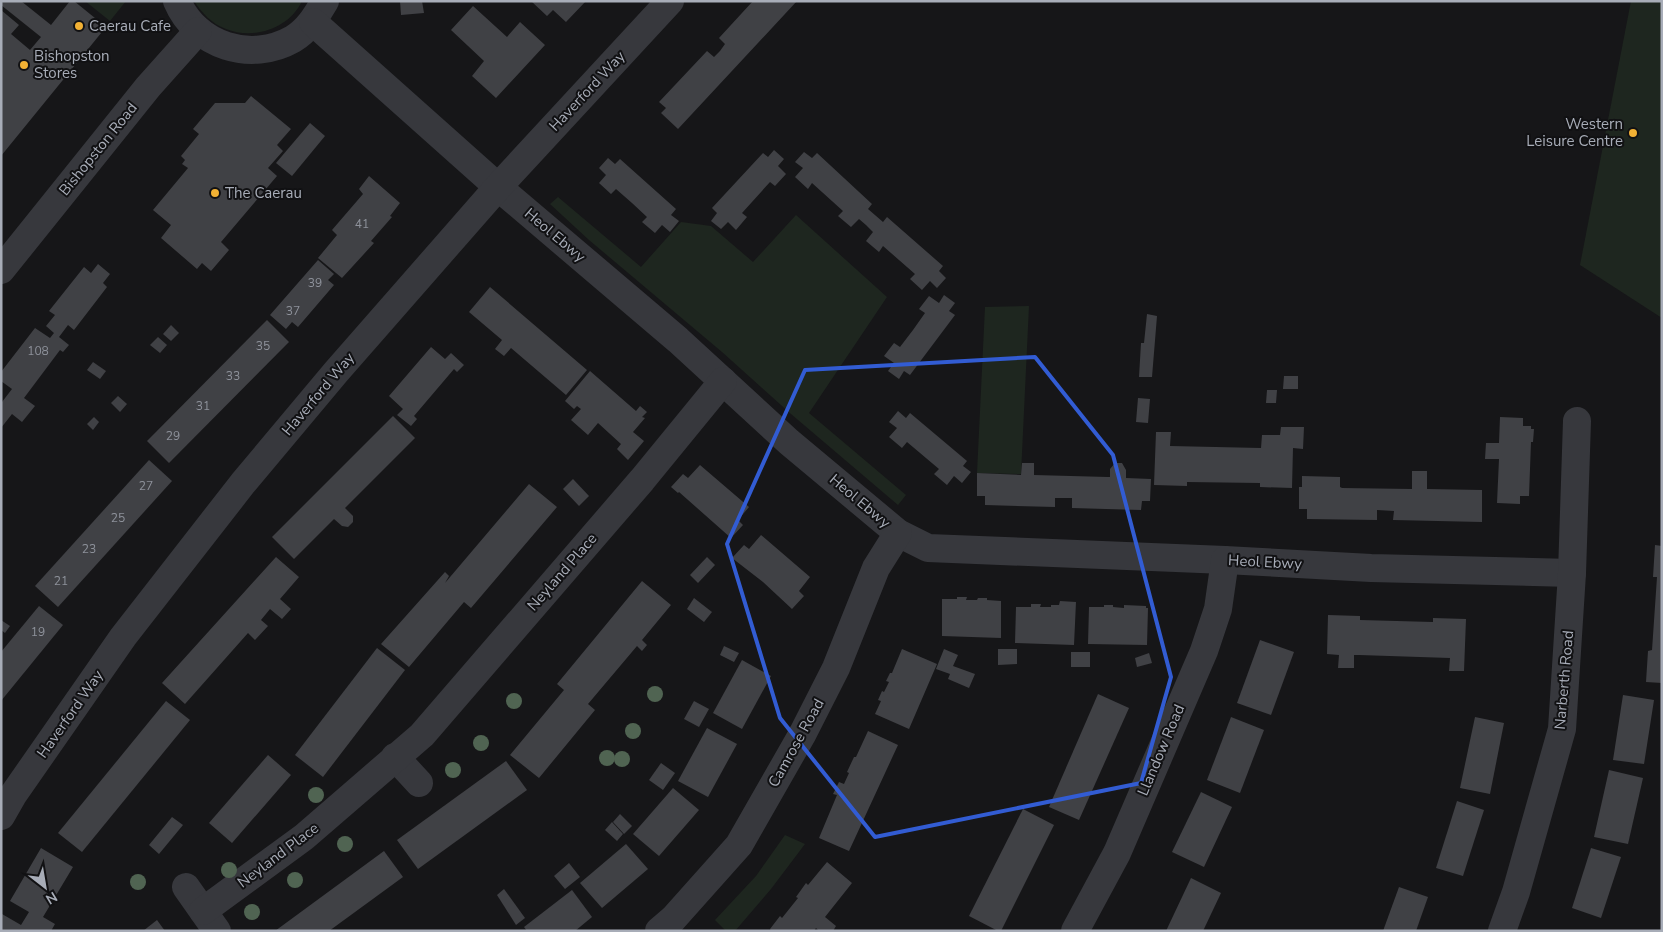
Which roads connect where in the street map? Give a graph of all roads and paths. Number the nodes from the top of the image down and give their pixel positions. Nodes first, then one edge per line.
1 (177, 1) edge
2 (670, 1) edge
3 (319, 12) edge
4 (198, 32) junction
5 (498, 187) junction
6 (1, 270) edge
7 (723, 381) junction
8 (1577, 421) dead end
9 (898, 533) junction
10 (1225, 560) junction
11 (1572, 573) junction
12 (396, 758) junction
13 (419, 783) dead end
14 (1, 816) edge
15 (186, 886) dead end
16 (210, 921) edge
17 (659, 931) edge
18 (1074, 931) edge
19 (1502, 931) edge

1 - 4 street
2 - 5 street, Haverford Way
3 - 4 street
3 - 5 street, Heol Ebwy
4 - 6 street, Bishopston Road
5 - 7 street, Heol Ebwy
5 - 14 street, Haverford Way
7 - 9 street, Heol Ebwy
7 - 12 street, Neyland Place
8 - 11 street, Narberth Road
9 - 10 street, Heol Ebwy
9 - 17 street, Camrose Road
10 - 11 street, Heol Ebwy
10 - 18 street, Llandow Road
11 - 19 street, Narberth Road
12 - 13 street
12 - 16 street, Neyland Place
15 - 16 street, Neyland Place

